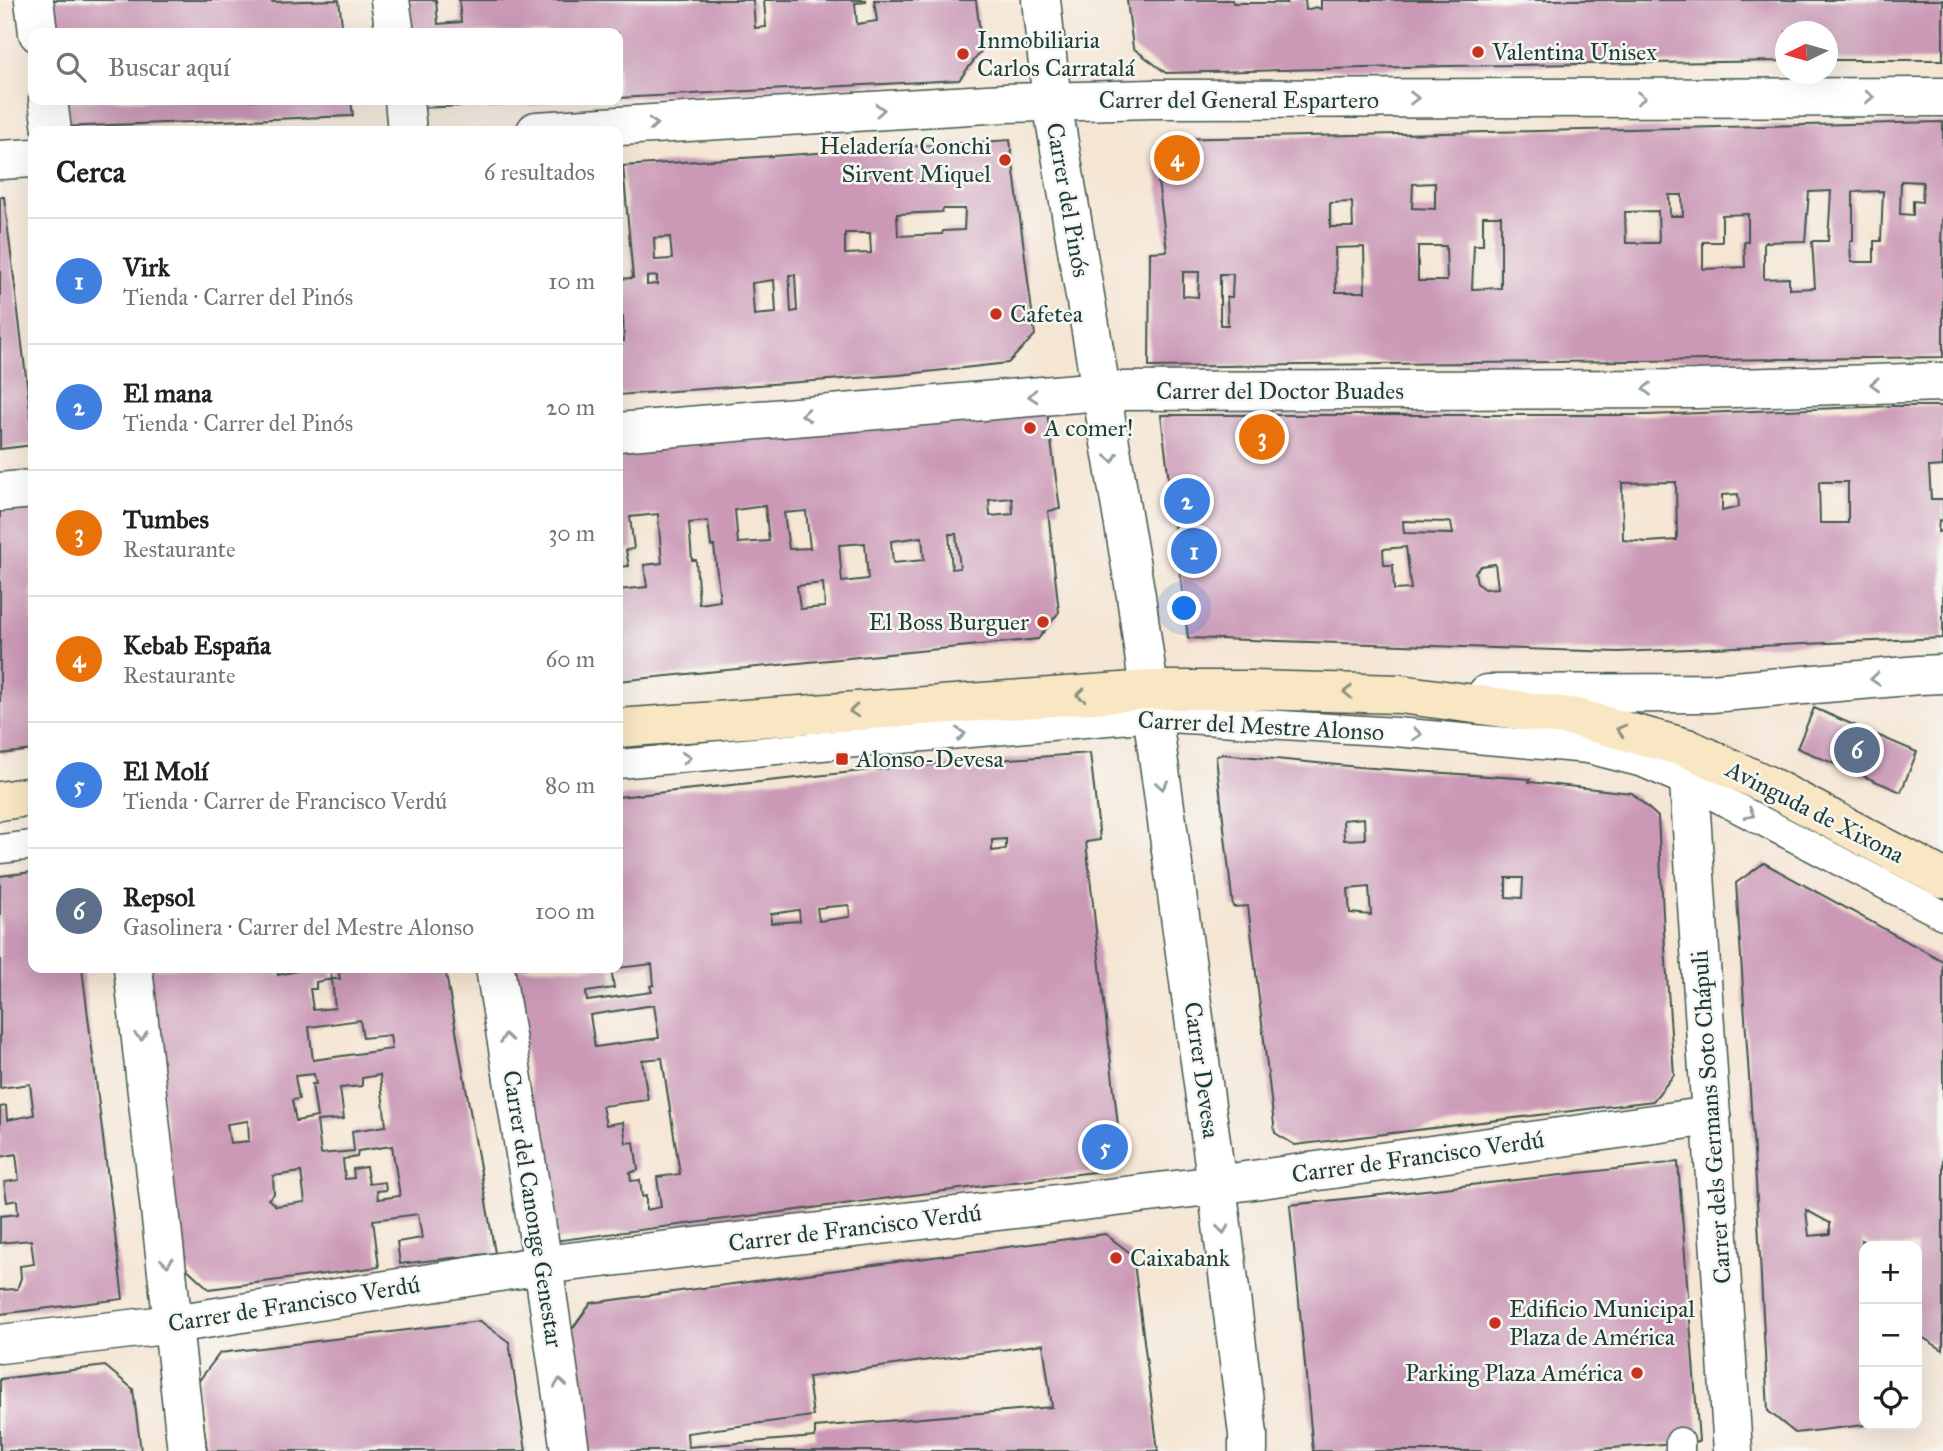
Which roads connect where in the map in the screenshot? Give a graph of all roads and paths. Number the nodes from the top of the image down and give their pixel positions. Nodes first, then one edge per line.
1 (34, 0) edge
2 (390, 0) edge
3 (1041, 0) edge
4 (37, 28) edge
5 (394, 28) edge
6 (1943, 97) edge
7 (1052, 102) junction
8 (49, 105) edge
9 (404, 105) edge
10 (51, 126) edge
11 (407, 126) edge
12 (620, 126) edge
13 (28, 158) edge
14 (0, 160) edge
15 (1943, 382) edge
16 (1101, 391) junction
17 (623, 432) edge
18 (28, 489) edge
19 (0, 492) edge
20 (1943, 674) edge
21 (1400, 694) junction
22 (1151, 704) junction
23 (623, 729) edge
24 (623, 763) edge
25 (1688, 765) junction
26 (28, 797) edge
27 (0, 801) edge
28 (28, 846) edge
29 (0, 849) edge
30 (1943, 878) edge
31 (1943, 915) edge
32 (134, 973) edge
33 (496, 973) edge
34 (1711, 1116) junction
35 (1217, 1185) junction
36 (543, 1265) junction
37 (174, 1324) junction
38 (0, 1343) edge
39 (187, 1451) edge
40 (570, 1451) edge
41 (1248, 1451) edge
42 (1733, 1451) edge

1 - 4 street
2 - 5 street
3 - 7 street, Carrer del Pinós
7 -> 6 street, Carrer del General Espartero
12 -> 7 street, Carrer del General Espartero
7 - 16 street, Carrer del Pinós
8 - 10 street
9 - 11 street
13 - 14 street
15 -> 16 street, Carrer del Doctor Buades
16 -> 17 street, Carrer del Doctor Buades
16 -> 22 street, Carrer del Pinós
18 - 19 street
20 -> 21 street, Carrer del Mestre Alonso
21 -> 22 main road, Carrer del Mestre Alonso
25 -> 21 main road, Carrer del Mestre Alonso
22 -> 23 main road, Carrer del Mestre Alonso
24 -> 22 lane, Carrer del Mestre Alonso
22 -> 25 lane, Carrer del Mestre Alonso
22 -> 35 street, Carrer Devesa
25 - 30 main road, Avinguda de Xixona
25 -> 31 lane, Avinguda de Xixona
25 - 34 street, Carrer dels Germans Soto Chápuli
26 - 27 main road
28 - 29 lane
32 -> 37 street
36 -> 33 street, Carrer del Canonge Genestar
34 - 35 street, Carrer de Francisco Verdú
34 - 42 street, Carrer dels Germans Soto Chápuli
35 - 36 street, Carrer de Francisco Verdú
35 -> 41 street, Carrer Devesa
36 - 37 street, Carrer de Francisco Verdú
40 -> 36 street, Carrer del Canonge Genestar
37 - 38 street, Carrer de Francisco Verdú
37 - 39 street

